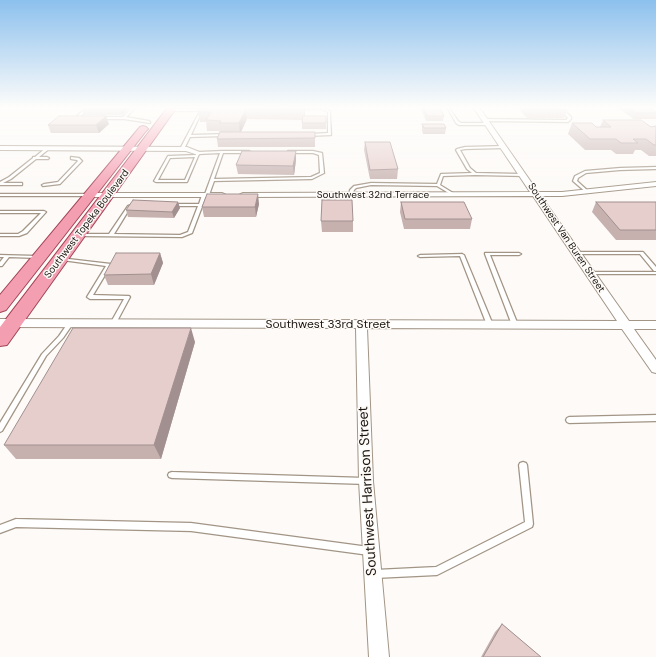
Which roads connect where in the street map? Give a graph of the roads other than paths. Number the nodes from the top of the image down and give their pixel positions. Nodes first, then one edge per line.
1 (136, 138) edge
2 (149, 138) edge
3 (188, 138) edge
4 (497, 138) edge
5 (503, 147) junction
6 (0, 148) edge
7 (48, 148) junction
8 (127, 148) junction
9 (142, 149) junction
10 (182, 149) junction
11 (222, 152) junction
12 (253, 152) edge
13 (283, 152) edge
14 (197, 155) junction
15 (34, 158) junction
16 (47, 158) dead end
17 (72, 158) dead end
18 (656, 168) edge
19 (475, 174) junction
20 (522, 175) junction
21 (212, 180) junction
22 (0, 183) edge
23 (21, 184) dead end
24 (656, 184) edge
25 (44, 185) dead end
26 (438, 185) junction
27 (587, 192) junction
28 (452, 194) junction
29 (535, 194) junction
30 (0, 195) edge
31 (89, 195) junction
32 (108, 195) junction
33 (206, 195) junction
34 (351, 195) junction
35 (139, 205) edge
36 (169, 205) edge
37 (201, 205) junction
38 (0, 212) edge
39 (0, 235) edge
40 (78, 235) junction
41 (111, 235) junction
42 (576, 253) junction
43 (519, 254) dead end
44 (0, 256) edge
45 (8, 256) junction
46 (420, 256) dead end
47 (40, 257) junction
48 (61, 259) junction
49 (0, 265) edge
50 (656, 272) edge
51 (589, 273) junction
52 (0, 306) edge
53 (6, 323) edge
54 (70, 324) junction
55 (113, 324) junction
56 (361, 325) junction
57 (490, 325) junction
58 (516, 325) junction
59 (625, 325) junction
60 (656, 325) edge
61 (0, 340) edge
62 (656, 369) edge
63 (656, 418) edge
64 (569, 420) dead end
65 (0, 429) edge
66 (522, 465) dead end
67 (172, 475) dead end
68 (366, 480) junction
69 (0, 528) edge
70 (371, 552) junction
71 (373, 574) junction
72 (379, 657) edge

1 - 8 main road, Southwest Topeka Boulevard
2 - 9 main road, Southwest Topeka Boulevard
3 - 10 lane
4 - 5 street, Southwest Van Buren Street
5 - 19 lane
5 - 20 street, Southwest Van Buren Street
6 - 7 street
7 - 8 street
7 - 15 lane
8 - 9 street
8 - 31 main road, Southwest Topeka Boulevard
9 - 10 street
9 - 32 main road, Southwest Topeka Boulevard
10 - 14 street
11 - 12 lane
11 - 14 lane
11 - 21 lane
13 - 21 lane
14 - 14 lane
15 - 16 lane
15 - 22 lane
17 - 25 lane
18 - 27 lane
19 - 20 lane
19 - 26 lane
20 - 29 street, Southwest Van Buren Street
21 - 33 lane
22 - 23 lane
24 - 27 street, Southwest 32nd Terrace
26 - 28 lane
26 - 34 lane
27 - 29 street, Southwest 32nd Terrace
28 - 29 street, Southwest 32nd Terrace
28 - 34 street, Southwest 32nd Terrace
29 - 42 street, Southwest Van Buren Street
30 - 31 lane
31 - 32 street, Southwest 32nd Terrace
31 - 47 main road, Southwest Topeka Boulevard
32 - 33 street, Southwest 32nd Terrace
32 - 40 main road, Southwest Topeka Boulevard
33 - 34 street, Southwest 32nd Terrace
33 - 37 lane
35 - 41 lane
36 - 37 lane
37 - 41 lane
38 - 39 lane
40 - 41 lane
40 - 48 main road, Southwest Topeka Boulevard
42 - 50 lane
42 - 51 street, Southwest Van Buren Street
43 - 58 lane
44 - 45 lane
45 - 47 lane
45 - 49 lane
46 - 57 lane
47 - 52 main road, Southwest Topeka Boulevard
48 - 53 main road, Southwest Topeka Boulevard
48 - 55 lane
50 - 51 lane
51 - 59 street, Southwest Van Buren Street
53 - 54 street, Southwest 33rd Street
53 - 61 main road, Southwest Topeka Boulevard
54 - 55 street, Southwest 33rd Street
54 - 65 lane
55 - 56 street, Southwest 33rd Street
56 - 57 street, Southwest 33rd Street
56 - 68 street, Southwest Harrison Street
57 - 58 street, Southwest 33rd Street
58 - 59 street, Southwest 33rd Street
59 - 60 street, Southwest 33rd Street
59 - 62 street, Southwest Van Buren Street
63 - 64 lane
66 - 71 lane
67 - 68 lane
68 - 70 street, Southwest Harrison Street
69 - 70 lane
70 - 71 street, Southwest Harrison Street
71 - 72 street, Southwest Harrison Street

